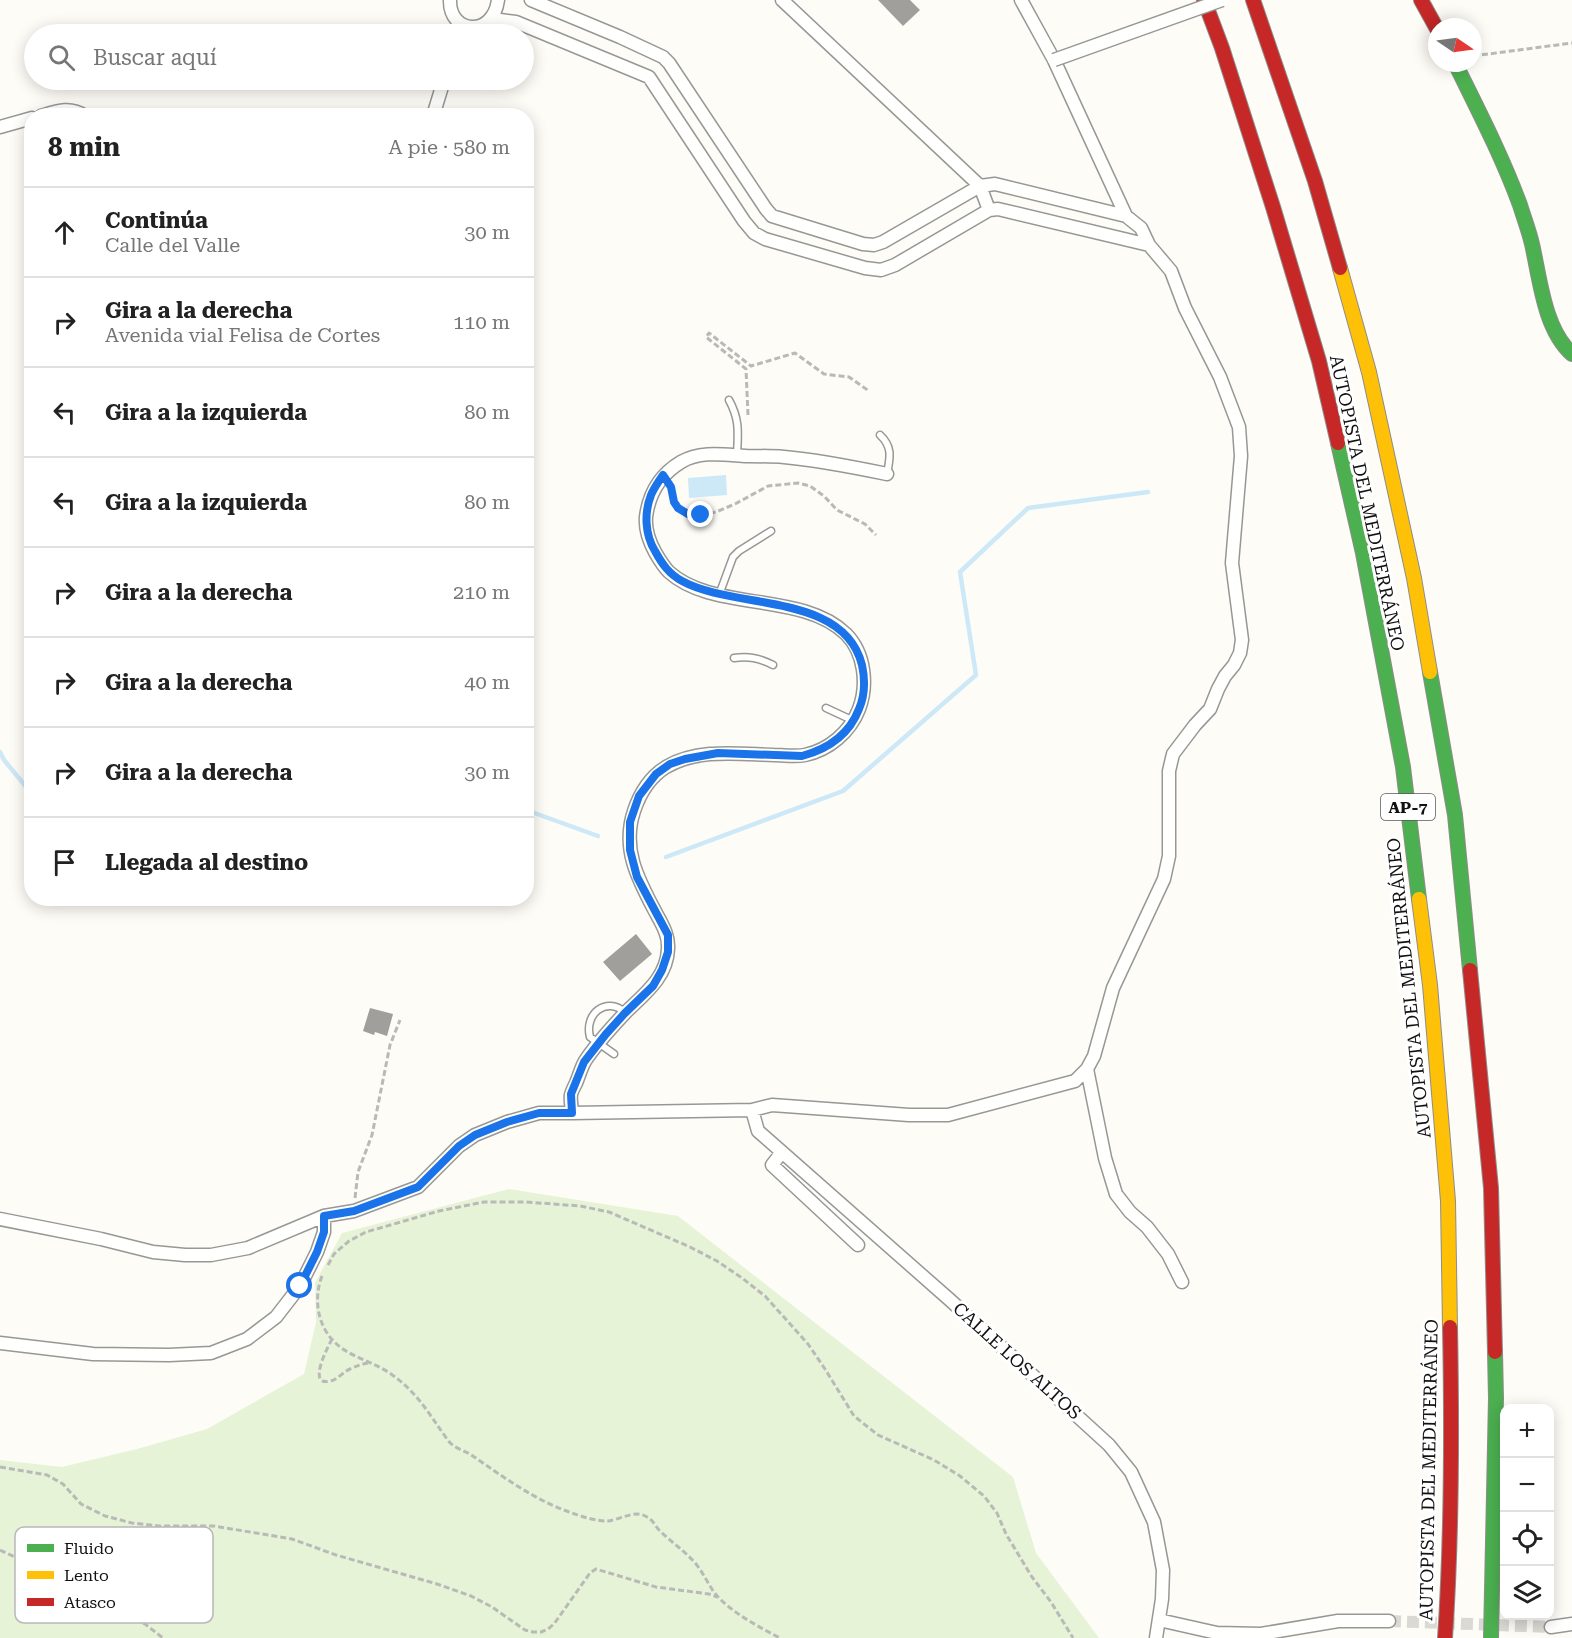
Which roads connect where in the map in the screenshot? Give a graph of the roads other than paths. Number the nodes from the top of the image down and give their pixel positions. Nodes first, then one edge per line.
1 (450, 0) edge
2 (498, 0) edge
3 (531, 0) edge
4 (782, 0) edge
5 (1021, 0) edge
6 (1204, 0) edge
7 (1221, 0) edge
8 (1253, 0) edge
9 (1421, 0) edge
10 (1431, 18) edge
11 (490, 21) junction
12 (459, 24) edge
13 (485, 24) edge
14 (521, 24) edge
15 (534, 29) edge
16 (1054, 60) junction
17 (1459, 72) edge
18 (441, 90) edge
19 (435, 108) edge
20 (24, 120) edge
21 (0, 127) edge
22 (981, 186) junction
23 (989, 210) junction
24 (1126, 216) junction
25 (1149, 245) junction
26 (1572, 354) edge
27 (729, 400) dead end
28 (880, 435) dead end
29 (737, 455) junction
30 (887, 474) joint
31 (771, 531) dead end
32 (719, 594) junction
33 (734, 658) dead end
34 (773, 665) dead end
35 (826, 708) dead end
36 (854, 721) junction
37 (625, 1013) junction
38 (599, 1043) junction
39 (614, 1054) dead end
40 (1087, 1069) junction
41 (752, 1110) junction
42 (572, 1113) junction
43 (782, 1152) junction
44 (324, 1216) junction
45 (0, 1219) edge
46 (858, 1245) dead end
47 (1182, 1282) dead end
48 (0, 1343) edge
49 (1159, 1620) junction
50 (1389, 1621) tunnel mouth
51 (1572, 1624) edge
52 (1551, 1627) tunnel mouth
53 (1156, 1638) edge
54 (1445, 1638) edge
55 (1491, 1638) edge

1 - 12 street
2 - 11 street
3 - 22 street
4 - 22 street
5 - 16 street
6 - 54 main road, AUTOPISTA DEL MEDITERRÁNEO / AP-7
7 - 16 street, bridge
8 - 55 main road, AUTOPISTA DEL MEDITERRÁNEO / AP-7
9 - 10 main road
11 - 13 street
11 - 14 street
15 - 23 street
16 - 24 street
17 - 26 main road
18 - 19 street
20 - 21 street
22 - 23 street
22 - 24 street
23 - 25 street
24 - 25 street
25 - 40 street
27 - 29 lane
28 - 30 lane
29 - 30 street
29 - 32 street
31 - 32 lane
32 - 36 street
33 - 34 lane
35 - 36 lane
36 - 37 street
37 - 38 street
37 - 38 lane
38 - 39 lane
38 - 42 street
40 - 41 street
40 - 47 street
41 - 42 street
41 - 43 street, CALLE LOS ALTOS
42 - 44 street
43 - 46 street
43 - 49 street, CALLE LOS ALTOS
44 - 45 street
44 - 48 street
49 - 50 street
49 - 53 street, CALLE LOS ALTOS
51 - 52 street

